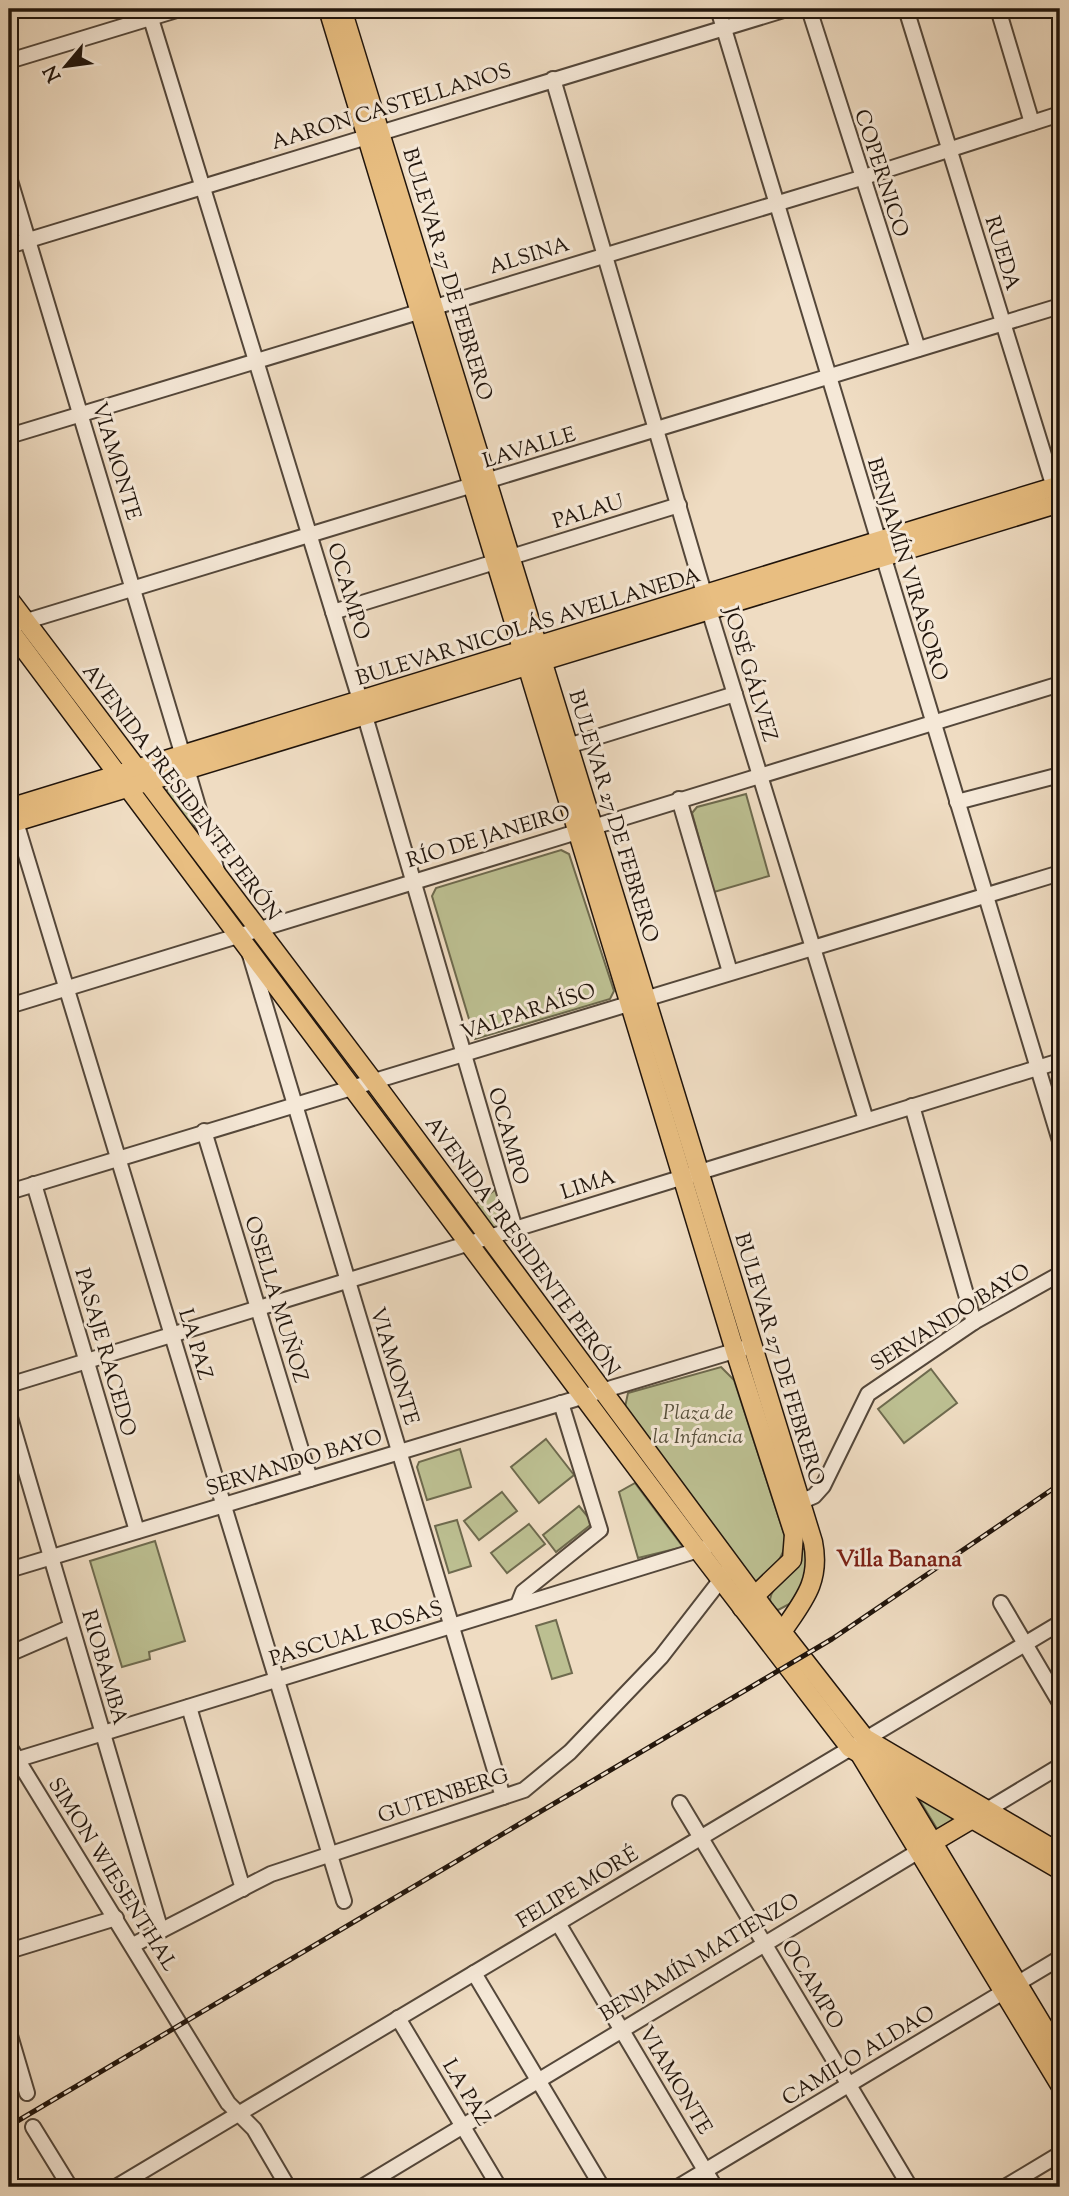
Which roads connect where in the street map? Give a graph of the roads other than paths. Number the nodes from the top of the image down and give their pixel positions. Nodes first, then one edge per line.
1 (180, 9) edge
2 (328, 9) edge
3 (342, 9) edge
4 (718, 9) edge
5 (786, 9) edge
6 (809, 9) edge
7 (906, 9) edge
8 (998, 9) edge
9 (149, 13) edge
10 (723, 27) junction
11 (9, 61) edge
12 (552, 79) junction
13 (1060, 114) edge
14 (1032, 123) junction
15 (373, 133) junction
16 (949, 148) junction
17 (9, 177) edge
18 (861, 178) junction
19 (202, 186) junction
20 (776, 201) junction
21 (28, 240) junction
22 (9, 246) edge
23 (605, 254) junction
24 (1060, 306) edge
25 (427, 309) junction
26 (1003, 323) junction
27 (918, 349) junction
28 (256, 361) junction
29 (829, 377) junction
30 (80, 414) junction
31 (657, 429) junction
32 (9, 436) edge
33 (480, 484) junction
34 (1059, 497) edge
35 (679, 505) junction
36 (310, 536) junction
37 (880, 550) junction
38 (503, 559) junction
39 (134, 589) junction
40 (9, 599) edge
41 (707, 603) junction
42 (333, 612) junction
43 (14, 626) edge
44 (533, 657) junction
45 (1060, 684) edge
46 (735, 694) junction
47 (363, 708) junction
48 (933, 722) junction
49 (569, 746) junction
50 (185, 763) junction
51 (760, 775) junction
52 (1060, 775) edge
53 (142, 776) junction
54 (123, 782) junction
55 (679, 799) junction
56 (957, 802) junction
57 (11, 812) edge
58 (585, 828) junction
59 (1060, 873) edge
60 (220, 879) junction
61 (413, 881) junction
62 (986, 895) junction
63 (256, 929) junction
64 (243, 941) junction
65 (811, 948) junction
66 (730, 972) junction
67 (66, 988) junction
68 (637, 999) junction
69 (9, 1006) edge
70 (464, 1053) junction
71 (1060, 1061) edge
72 (1038, 1068) junction
73 (374, 1082) junction
74 (355, 1088) junction
75 (294, 1103) junction
76 (912, 1106) junction
77 (866, 1120) junction
78 (204, 1131) junction
79 (1060, 1141) edge
80 (117, 1158) junction
81 (690, 1173) junction
82 (34, 1184) junction
83 (9, 1192) edge
84 (515, 1229) junction
85 (488, 1237) junction
86 (471, 1243) junction
87 (1060, 1273) edge
88 (347, 1281) junction
89 (259, 1308) junction
90 (974, 1322) junction
91 (171, 1335) junction
92 (753, 1345) junction
93 (735, 1351) junction
94 (87, 1361) junction
95 (9, 1385) edge
96 (602, 1391) junction
97 (583, 1395) junction
98 (561, 1403) junction
99 (9, 1414) edge
100 (399, 1452) junction
101 (310, 1479) junction
102 (800, 1502) junction
103 (223, 1505) junction
104 (137, 1531) junction
105 (716, 1545) junction
106 (698, 1550) junction
107 (51, 1558) junction
108 (9, 1570) edge
109 (726, 1572) junction
110 (749, 1603) junction
111 (1001, 1603) dead end
112 (518, 1605) junction
113 (1060, 1623) edge
114 (451, 1626) junction
115 (71, 1627) junction
116 (782, 1632) junction
117 (1025, 1643) junction
118 (9, 1654) edge
119 (277, 1680) junction
120 (1060, 1703) edge
121 (189, 1707) junction
122 (102, 1733) junction
123 (862, 1745) junction
124 (9, 1746) edge
125 (13, 1761) edge
126 (1060, 1766) edge
127 (890, 1771) junction
128 (503, 1797) junction
129 (681, 1803) dead end
130 (980, 1815) junction
131 (701, 1837) junction
132 (926, 1846) junction
133 (1060, 1853) edge
134 (330, 1855) junction
135 (1060, 1870) edge
136 (243, 1889) junction
137 (344, 1901) dead end
138 (116, 1918) junction
139 (558, 1923) junction
140 (161, 1931) junction
141 (765, 1944) junction
142 (133, 1945) junction
143 (9, 1951) edge
144 (1060, 1958) edge
145 (474, 1973) junction
146 (1011, 1988) junction
147 (398, 2018) junction
148 (622, 2030) junction
149 (9, 2032) edge
150 (1060, 2054) edge
151 (538, 2081) junction
152 (849, 2085) junction
153 (1060, 2085) edge
154 (27, 2093) dead end
155 (238, 2114) junction
156 (463, 2126) junction
157 (33, 2127) dead end
158 (1060, 2154) edge
159 (705, 2171) junction
160 (384, 2182) edge
161 (1010, 2186) edge
162 (70, 2187) edge
163 (117, 2187) edge
164 (288, 2187) edge
165 (362, 2187) edge
166 (499, 2187) edge
167 (602, 2187) edge
168 (678, 2187) edge
169 (715, 2187) edge
170 (910, 2187) edge

1 - 9 street
2 - 15 main road, BULEVAR 27 DE FEBRERO
3 - 15 main road, BULEVAR 27 DE FEBRERO
4 - 10 street, BENJAMÍN VIRASORO
5 - 10 street, AARON CASTELLANOS
6 - 18 street, COPERNICO
7 - 16 street, RUEDA
8 - 14 street
9 - 11 street
9 - 19 street, OCAMPO
10 - 12 street, AARON CASTELLANOS
10 - 20 street, BENJAMÍN VIRASORO
12 - 15 street, AARON CASTELLANOS
12 - 23 street, JOSÉ GÁLVEZ
13 - 14 street, ALSINA
14 - 16 street, ALSINA
15 - 19 street, AARON CASTELLANOS
15 - 25 main road, BULEVAR 27 DE FEBRERO
16 - 18 street, ALSINA
16 - 26 street, RUEDA
17 - 21 street, VIAMONTE
18 - 20 street, ALSINA
18 - 27 street, COPERNICO
19 - 21 street, AARON CASTELLANOS
19 - 28 street, OCAMPO
20 - 23 street, ALSINA
20 - 29 street, BENJAMÍN VIRASORO
21 - 22 street, AARON CASTELLANOS
21 - 30 street, VIAMONTE
23 - 25 street, ALSINA
23 - 31 street, JOSÉ GÁLVEZ
24 - 26 street, LAVALLE
25 - 28 street, ALSINA
25 - 33 main road, BULEVAR 27 DE FEBRERO
26 - 27 street, LAVALLE
26 - 34 street, RUEDA
27 - 29 street, LAVALLE
28 - 30 street, ALSINA
28 - 36 street, OCAMPO
29 - 31 street, LAVALLE
29 - 37 street, BENJAMÍN VIRASORO
30 - 32 street, ALSINA
30 - 39 street, VIAMONTE
31 - 33 street, LAVALLE
31 - 35 street, JOSÉ GÁLVEZ
33 - 36 street, LAVALLE
33 - 38 main road, BULEVAR 27 DE FEBRERO
34 - 37 main road, BULEVAR NICOLÁS AVELLANEDA
35 - 38 street, PALAU
35 - 41 street, JOSÉ GÁLVEZ
36 - 39 street, LAVALLE
36 - 42 street, OCAMPO
37 - 41 main road, BULEVAR NICOLÁS AVELLANEDA
37 - 48 street, BENJAMÍN VIRASORO
38 - 42 street, PALAU
38 - 44 main road, BULEVAR 27 DE FEBRERO
39 - 43 street, LAVALLE
39 - 50 street, VIAMONTE
40 - 43 main road, AVENIDA PRESIDENTE PERÓN
41 - 44 main road, BULEVAR NICOLÁS AVELLANEDA
41 - 46 street, JOSÉ GÁLVEZ
42 - 47 street, OCAMPO
43 - 53 main road, AVENIDA PRESIDENTE PERÓN
43 - 54 main road, AVENIDA PRESIDENTE PERÓN
44 - 47 main road, BULEVAR NICOLÁS AVELLANEDA
44 - 49 main road, BULEVAR 27 DE FEBRERO
44 - 58 main road, BULEVAR 27 DE FEBRERO
45 - 48 street, RÍO DE JANEIRO
46 - 49 street
46 - 51 street, JOSÉ GÁLVEZ
47 - 50 main road, BULEVAR NICOLÁS AVELLANEDA
47 - 61 street, OCAMPO
48 - 51 street, RÍO DE JANEIRO
48 - 56 street, BENJAMÍN VIRASORO
49 - 58 main road, BULEVAR 27 DE FEBRERO
50 - 53 main road, BULEVAR NICOLÁS AVELLANEDA
50 - 60 street, VIAMONTE
51 - 55 street, RÍO DE JANEIRO
51 - 65 street, JOSÉ GÁLVEZ
52 - 56 street
53 - 54 main road, BULEVAR NICOLÁS AVELLANEDA
53 - 60 main road, AVENIDA PRESIDENTE PERÓN
54 - 57 main road, BULEVAR NICOLÁS AVELLANEDA
54 - 64 main road, AVENIDA PRESIDENTE PERÓN
55 - 58 street, RÍO DE JANEIRO
55 - 66 street
56 - 62 street, BENJAMÍN VIRASORO
57 - 67 street, LA PAZ
58 - 61 street, RÍO DE JANEIRO
58 - 68 main road, BULEVAR 27 DE FEBRERO
59 - 62 street, VALPARAÍSO
60 - 63 main road, AVENIDA PRESIDENTE PERÓN
61 - 63 street, RÍO DE JANEIRO
61 - 70 street, OCAMPO
62 - 65 street, VALPARAÍSO
62 - 72 street, BENJAMÍN VIRASORO
63 - 64 street, RÍO DE JANEIRO
63 - 73 main road, AVENIDA PRESIDENTE PERÓN
64 - 67 street, RÍO DE JANEIRO
64 - 74 main road, AVENIDA PRESIDENTE PERÓN
64 - 75 street, VIAMONTE
65 - 66 street, VALPARAÍSO
65 - 77 street, JOSÉ GÁLVEZ
66 - 68 street, VALPARAÍSO
67 - 69 street, RÍO DE JANEIRO
67 - 80 street, LA PAZ
68 - 70 street, VALPARAÍSO
68 - 81 main road, BULEVAR 27 DE FEBRERO
70 - 73 street, VALPARAÍSO
70 - 84 street, OCAMPO
71 - 72 street, LIMA
72 - 76 street, LIMA
72 - 79 street, BENJAMÍN VIRASORO
73 - 74 street, VALPARAÍSO
73 - 85 main road, AVENIDA PRESIDENTE PERÓN
74 - 75 street, VALPARAÍSO
74 - 86 main road, AVENIDA PRESIDENTE PERÓN
75 - 78 street, VALPARAÍSO
75 - 88 street, VIAMONTE
76 - 77 street, LIMA
76 - 90 street
77 - 81 street, LIMA
78 - 80 street, VALPARAÍSO
78 - 89 street, OSELLA MUÑOZ
80 - 82 street, VALPARAÍSO
80 - 91 street, LA PAZ
81 - 84 street, LIMA
81 - 92 main road, BULEVAR 27 DE FEBRERO
81 - 93 main road, BULEVAR 27 DE FEBRERO
82 - 83 street, VALPARAÍSO
82 - 94 street, PASAJE RACEDO
84 - 85 street, LIMA
85 - 86 street, LIMA
85 - 96 main road, AVENIDA PRESIDENTE PERÓN
86 - 88 street, LIMA
86 - 97 main road, AVENIDA PRESIDENTE PERÓN
87 - 90 street, SERVANDO BAYO
88 - 89 street, LIMA
88 - 100 street, VIAMONTE
89 - 91 street, LIMA
89 - 101 street, OSELLA MUÑOZ
90 - 102 street, SERVANDO BAYO
91 - 94 street, LIMA
91 - 103 street, LA PAZ
92 - 93 street, SERVANDO BAYO
92 - 102 main road, BULEVAR 27 DE FEBRERO
93 - 96 street, SERVANDO BAYO
93 - 110 main road, BULEVAR 27 DE FEBRERO
94 - 95 street, LIMA
94 - 104 street, PASAJE RACEDO
96 - 97 street, SERVANDO BAYO
96 - 105 main road, AVENIDA PRESIDENTE PERÓN
97 - 98 street, SERVANDO BAYO
97 - 106 main road, AVENIDA PRESIDENTE PERÓN
98 - 100 street, SERVANDO BAYO
98 - 112 street
99 - 107 street, RIOBAMBA
100 - 101 street, SERVANDO BAYO
100 - 114 street, VIAMONTE
101 - 103 street, SERVANDO BAYO
102 - 116 main road, BULEVAR 27 DE FEBRERO
103 - 104 street, SERVANDO BAYO
103 - 119 street, LA PAZ
104 - 107 street, SERVANDO BAYO
105 - 106 street, PASCUAL ROSAS
105 - 109 main road, AVENIDA PRESIDENTE PERÓN
106 - 109 main road, AVENIDA PRESIDENTE PERÓN
106 - 112 street, PASCUAL ROSAS
107 - 108 street, SERVANDO BAYO
107 - 115 street, RIOBAMBA
109 - 110 main road, AVENIDA PRESIDENTE PERÓN
109 - 128 street, GUTENBERG
110 - 116 main road, AVENIDA PRESIDENTE PERÓN
110 - 123 main road, AVENIDA PRESIDENTE PERÓN
111 - 117 street
112 - 114 street, PASCUAL ROSAS
113 - 117 street, FELIPE MORÉ
114 - 119 street, PASCUAL ROSAS
114 - 128 street, VIAMONTE
115 - 118 street
115 - 122 street, RIOBAMBA
116 - 123 main road, AVENIDA PRESIDENTE PERÓN
117 - 120 street
117 - 123 street, FELIPE MORÉ
119 - 121 street, PASCUAL ROSAS
119 - 134 street, LA PAZ
121 - 122 street, PASCUAL ROSAS
121 - 136 street
122 - 125 street, PASCUAL ROSAS
122 - 140 street, RIOBAMBA
123 - 127 main road, AVENIDA PRESIDENTE PERÓN
123 - 130 main road, AVENIDA PRESIDENTE PERÓN
123 - 131 street, FELIPE MORÉ
123 - 132 main road
124 - 125 street, SIMON WIESENTHAL
125 - 138 street, SIMON WIESENTHAL
126 - 130 street, BENJAMÍN MATIENZO
127 - 130 main road, AVENIDA PRESIDENTE PERÓN
127 - 132 main road
128 - 134 street, GUTENBERG
129 - 131 street, OCAMPO
130 - 132 main road, BENJAMÍN MATIENZO
130 - 133 main road, AVENIDA PRESIDENTE PERÓN
130 - 135 main road, AVENIDA PRESIDENTE PERÓN
131 - 139 street, FELIPE MORÉ
131 - 141 street, OCAMPO
132 - 141 street, BENJAMÍN MATIENZO
132 - 146 main road
134 - 136 street, GUTENBERG
134 - 137 street, LA PAZ
136 - 140 street, GUTENBERG
138 - 142 street, SIMON WIESENTHAL
138 - 143 street
139 - 145 street, FELIPE MORÉ
139 - 148 street, VIAMONTE
140 - 142 street, GUTENBERG
141 - 148 street, BENJAMÍN MATIENZO
141 - 152 street, OCAMPO
142 - 155 street, SIMON WIESENTHAL
144 - 146 street, CAMILO ALDAO
145 - 147 street, FELIPE MORÉ
145 - 151 street
146 - 150 main road
146 - 152 street, CAMILO ALDAO
146 - 153 main road
147 - 155 street, FELIPE MORÉ
147 - 156 street, LA PAZ
148 - 151 street, BENJAMÍN MATIENZO
148 - 159 street, VIAMONTE
149 - 154 street
151 - 156 street, BENJAMÍN MATIENZO
151 - 167 street
152 - 159 street, CAMILO ALDAO
152 - 170 street, OCAMPO
155 - 163 street, FELIPE MORÉ
155 - 164 street
156 - 160 street, BENJAMÍN MATIENZO
156 - 166 street, LA PAZ
157 - 162 street
158 - 161 street
159 - 168 street, CAMILO ALDAO
159 - 169 street, VIAMONTE
160 - 165 street, BENJAMÍN MATIENZO

